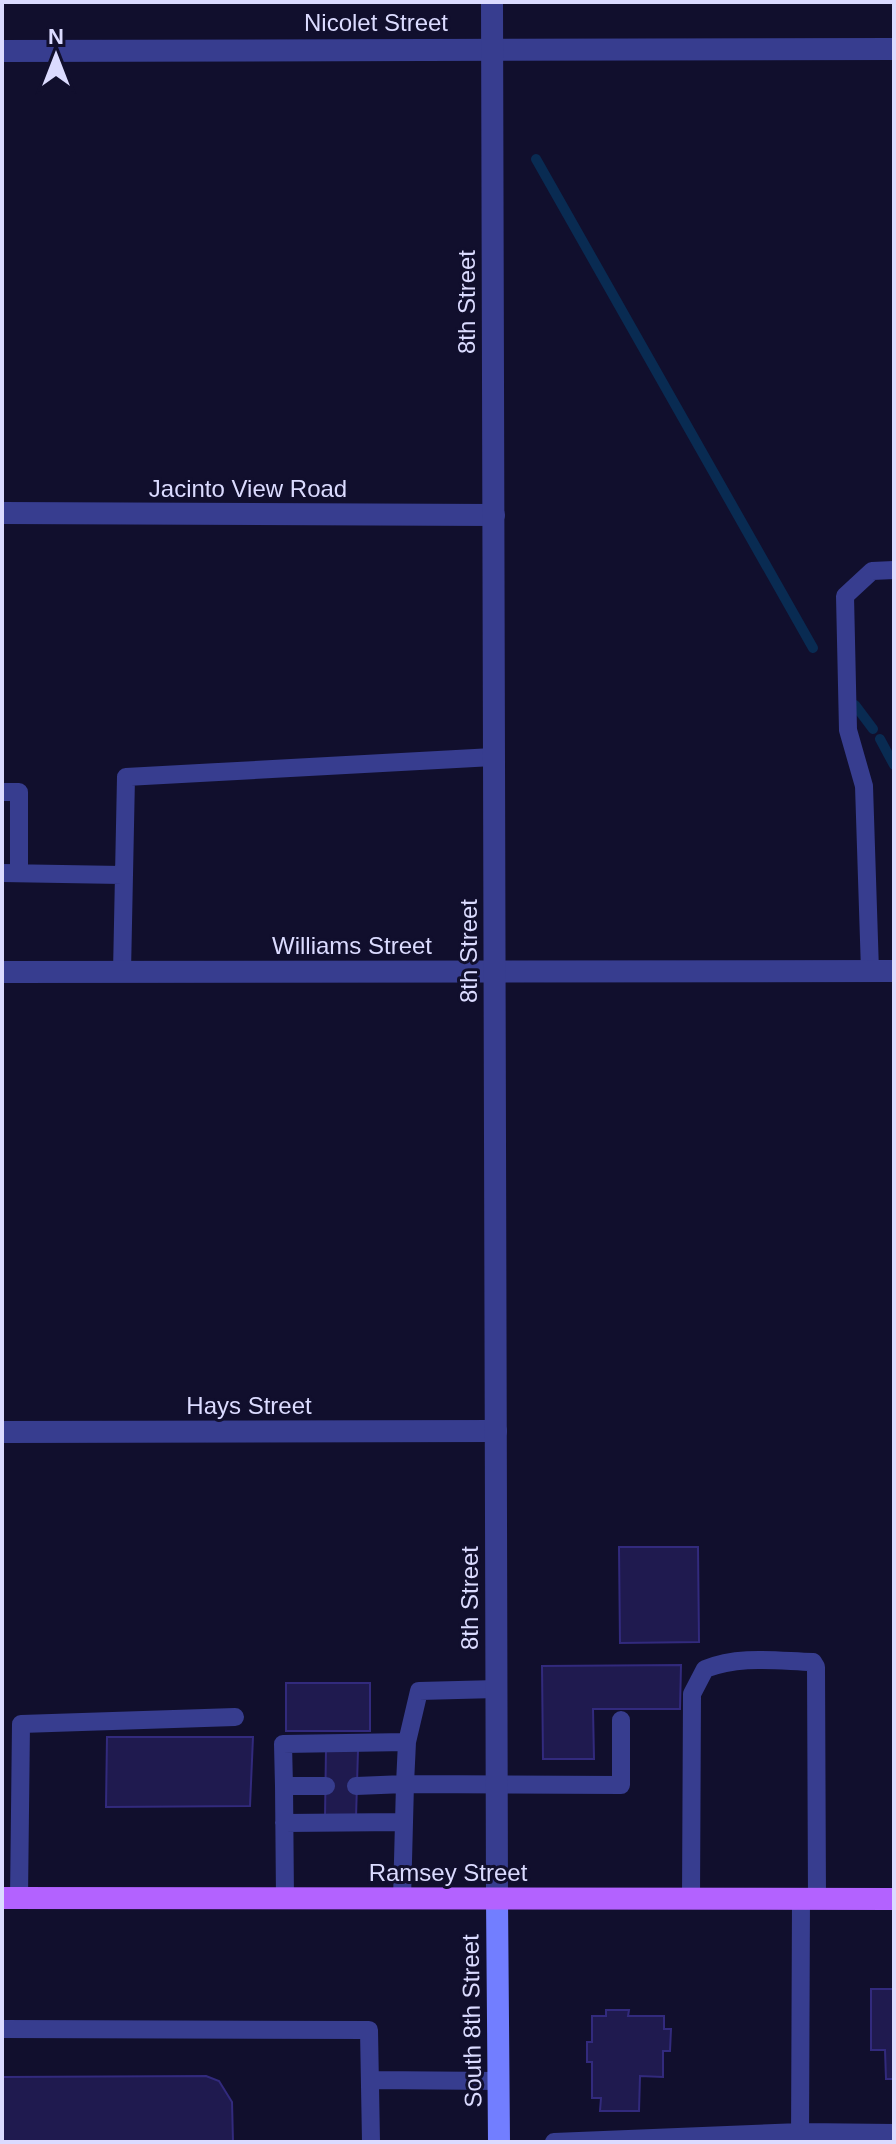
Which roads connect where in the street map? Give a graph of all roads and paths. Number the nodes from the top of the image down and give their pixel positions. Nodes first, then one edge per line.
1 (492, 2) edge
2 (492, 49) junction
3 (894, 49) edge
4 (2, 51) edge
5 (2, 513) edge
6 (494, 515) junction
7 (894, 570) edge
8 (493, 757) junction
9 (2, 792) edge
10 (10, 873) edge
11 (122, 875) junction
12 (870, 971) junction
13 (894, 971) edge
14 (2, 972) edge
15 (122, 972) junction
16 (494, 972) junction
17 (496, 1431) junction
18 (2, 1432) edge
19 (497, 1689) junction
20 (235, 1717) dead end
21 (621, 1720) dead end
22 (407, 1742) junction
23 (405, 1784) junction
24 (497, 1785) junction
25 (284, 1786) junction
26 (326, 1786) dead end
27 (356, 1786) dead end
28 (404, 1822) junction
29 (284, 1823) junction
30 (11, 1898) edge
31 (285, 1899) junction
32 (402, 1899) junction
33 (497, 1899) junction
34 (691, 1899) junction
35 (809, 1899) junction
36 (894, 1899) edge
37 (2, 2029) edge
38 (370, 2080) junction
39 (499, 2081) junction
40 (894, 2133) edge
41 (800, 2137) edge
42 (602, 2141) edge
43 (371, 2142) edge
44 (499, 2142) edge
45 (554, 2142) edge

1 - 2 street, 8th Street
2 - 3 street, Nicolet Street
2 - 4 street, Nicolet Street
2 - 6 street, 8th Street
5 - 6 street, Jacinto View Road
6 - 8 street, 8th Street
7 - 12 lane
8 - 11 lane
8 - 16 street, 8th Street
9 - 10 lane
10 - 11 lane
11 - 15 lane
12 - 13 street, Williams Street
12 - 16 street, Williams Street
14 - 15 street, Williams Street
15 - 16 street, Williams Street
16 - 17 street, 8th Street
17 - 18 street, Hays Street
17 - 19 street, 8th Street
19 - 22 lane
19 - 24 street, 8th Street
20 - 30 lane
21 - 24 lane
22 - 23 lane
22 - 25 lane
23 - 24 lane
23 - 27 lane
23 - 28 lane
24 - 33 street, 8th Street
25 - 26 lane
25 - 29 lane
28 - 29 lane
28 - 32 lane
29 - 31 lane
30 - 31 main road, Ramsey Street
31 - 32 main road, Ramsey Street
32 - 33 main road, Ramsey Street
33 - 34 main road, Ramsey Street
33 - 39 main road, South 8th Street
34 - 35 main road, Ramsey Street
34 - 35 lane
35 - 36 main road, Ramsey Street
35 - 41 lane
37 - 38 lane
38 - 39 lane
38 - 43 lane
39 - 44 main road, South 8th Street
40 - 41 lane
41 - 42 lane
42 - 45 lane

